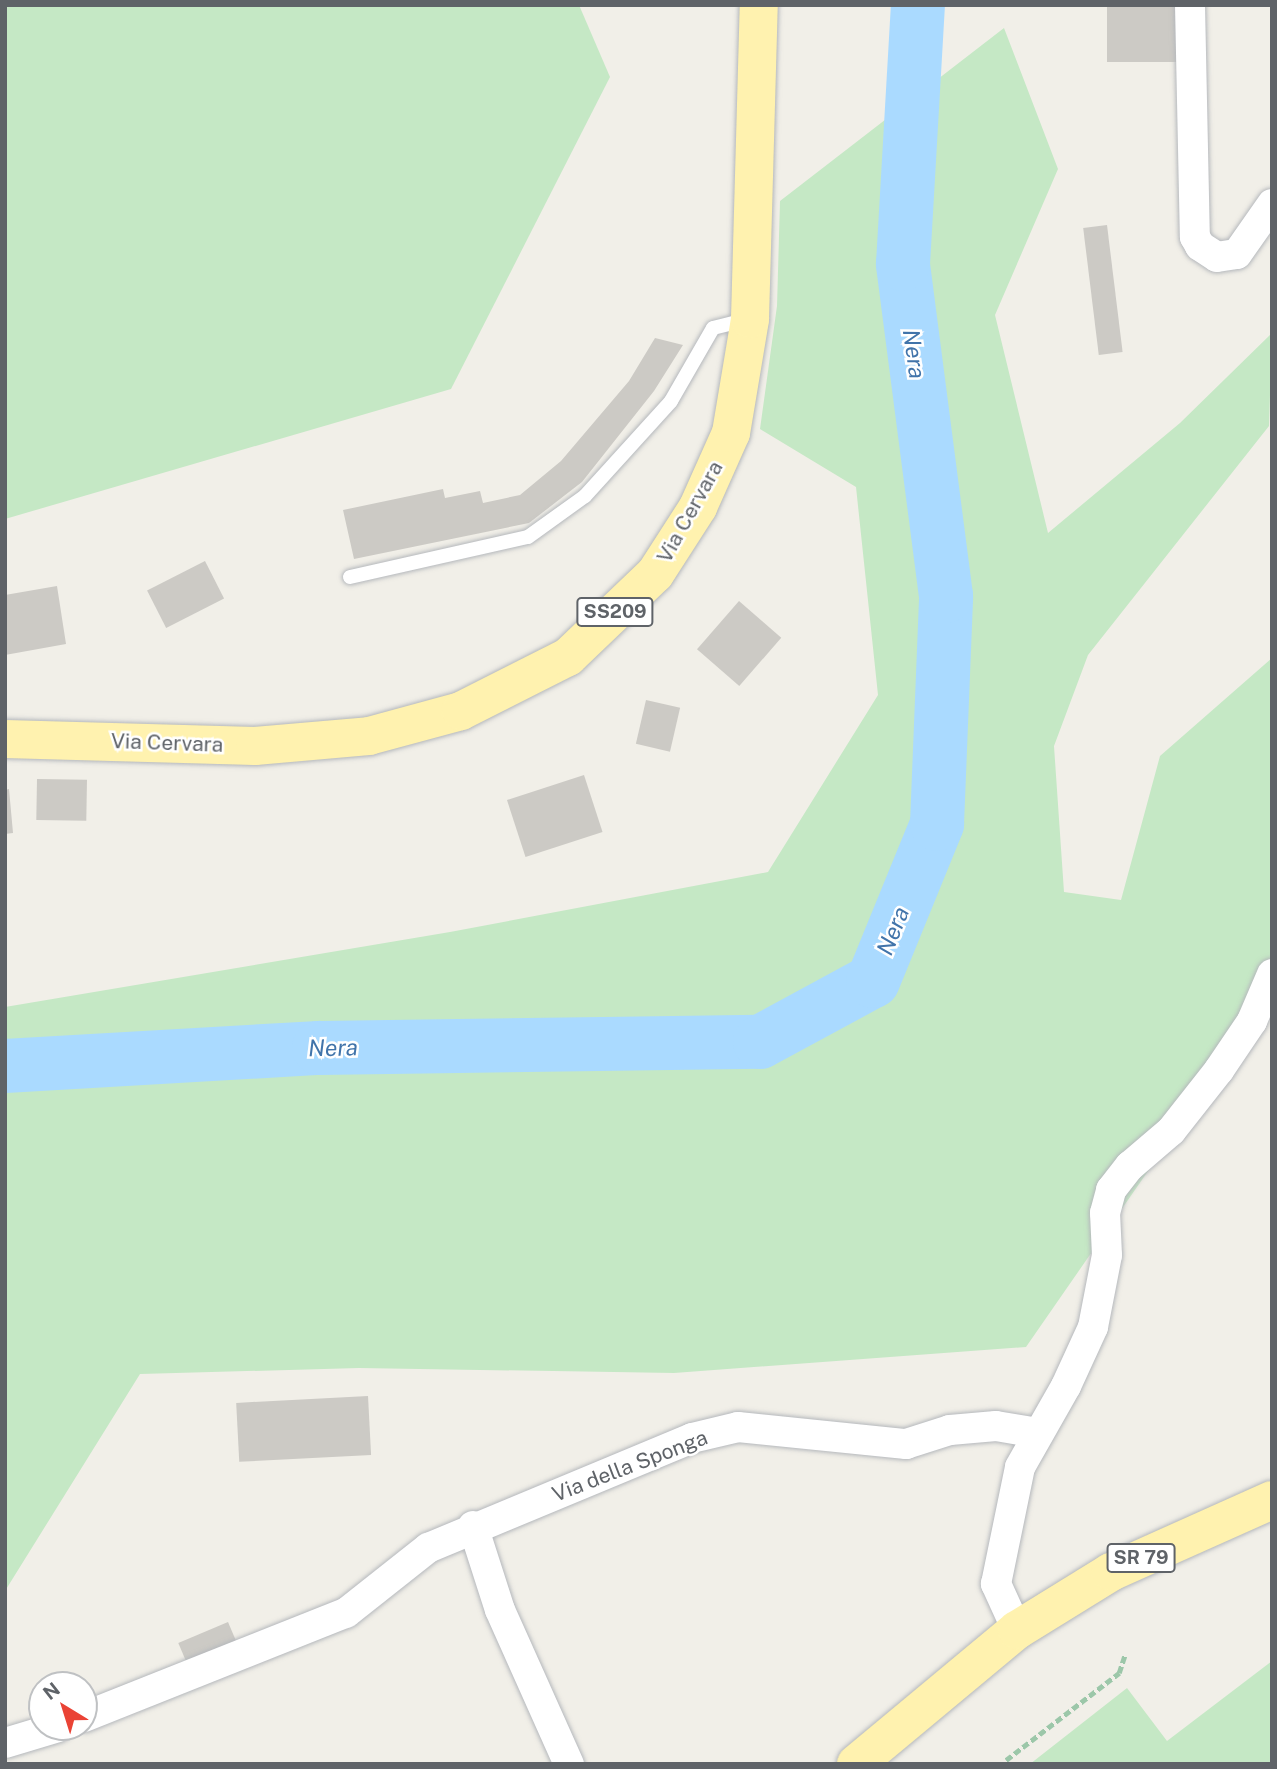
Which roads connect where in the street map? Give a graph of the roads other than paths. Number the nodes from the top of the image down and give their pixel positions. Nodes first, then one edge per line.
1 (759, 5) edge
2 (1190, 5) edge
3 (1272, 204) edge
4 (750, 318) junction
5 (350, 578) dead end
6 (5, 739) edge
7 (1272, 974) edge
8 (1038, 1433) junction
9 (1272, 1501) edge
10 (474, 1526) junction
11 (1017, 1630) junction
12 (98, 1711) edge
13 (28, 1735) edge
14 (5, 1742) edge
15 (569, 1764) edge
16 (856, 1764) edge

1 - 4 main road, Via Cervara / SS209
2 - 3 street
4 - 5 lane
4 - 6 main road, Via Cervara / SS209
7 - 8 street
8 - 10 street, Via della Sponga
8 - 11 street
9 - 11 main road, SR 79
10 - 12 street, Via della Sponga
10 - 15 street
11 - 16 main road, SR 79
13 - 14 street

